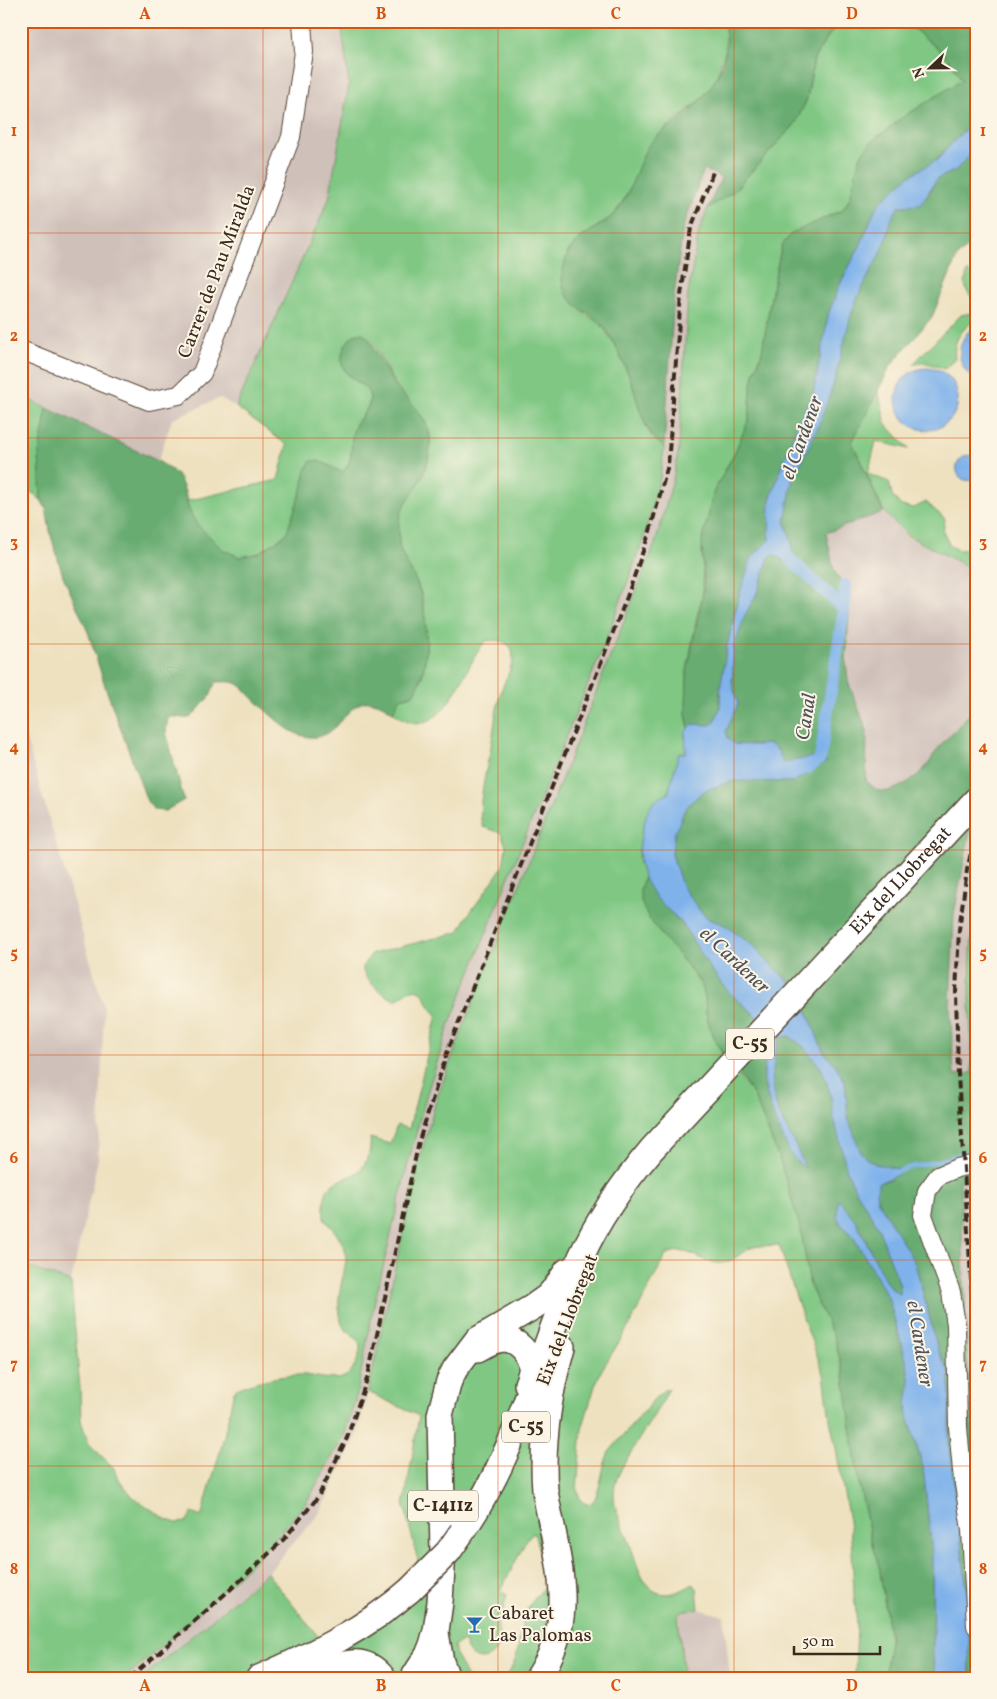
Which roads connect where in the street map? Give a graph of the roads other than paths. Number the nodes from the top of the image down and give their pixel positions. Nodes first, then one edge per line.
1 (302, 21) edge
2 (21, 350) edge
3 (976, 800) edge
4 (976, 813) edge
5 (945, 839) junction
6 (655, 1152) junction
7 (976, 1164) edge
8 (598, 1224) junction
9 (575, 1301) junction
10 (464, 1358) junction
11 (508, 1450) junction
12 (463, 1539) junction
13 (411, 1595) junction
14 (976, 1626) edge
15 (436, 1631) junction
16 (414, 1676) dead end
17 (258, 1678) edge
18 (279, 1678) edge
19 (309, 1678) edge
20 (384, 1678) edge
21 (448, 1678) edge
22 (538, 1678) edge

1 - 2 street, Carrer de Pau Miralda
3 - 5 highway, Eix del Llobregat / C-55
4 - 5 highway, Eix del Llobregat / C-55
5 - 6 highway, Eix del Llobregat / C-55
6 - 8 highway, Eix del Llobregat / C-55
6 - 9 highway, Eix del Llobregat / C-55
7 - 14 street
8 - 10 highway
8 - 11 highway, Eix del Llobregat / C-55
9 - 12 highway, Eix del Llobregat / C-55
9 - 22 highway
10 - 11 highway
10 - 15 highway, C-1411z
11 - 12 highway, Eix del Llobregat / C-55
12 - 13 highway, C-55
13 - 17 highway, C-55
13 - 18 highway, C-55
15 - 16 highway
15 - 21 highway
19 - 20 highway

